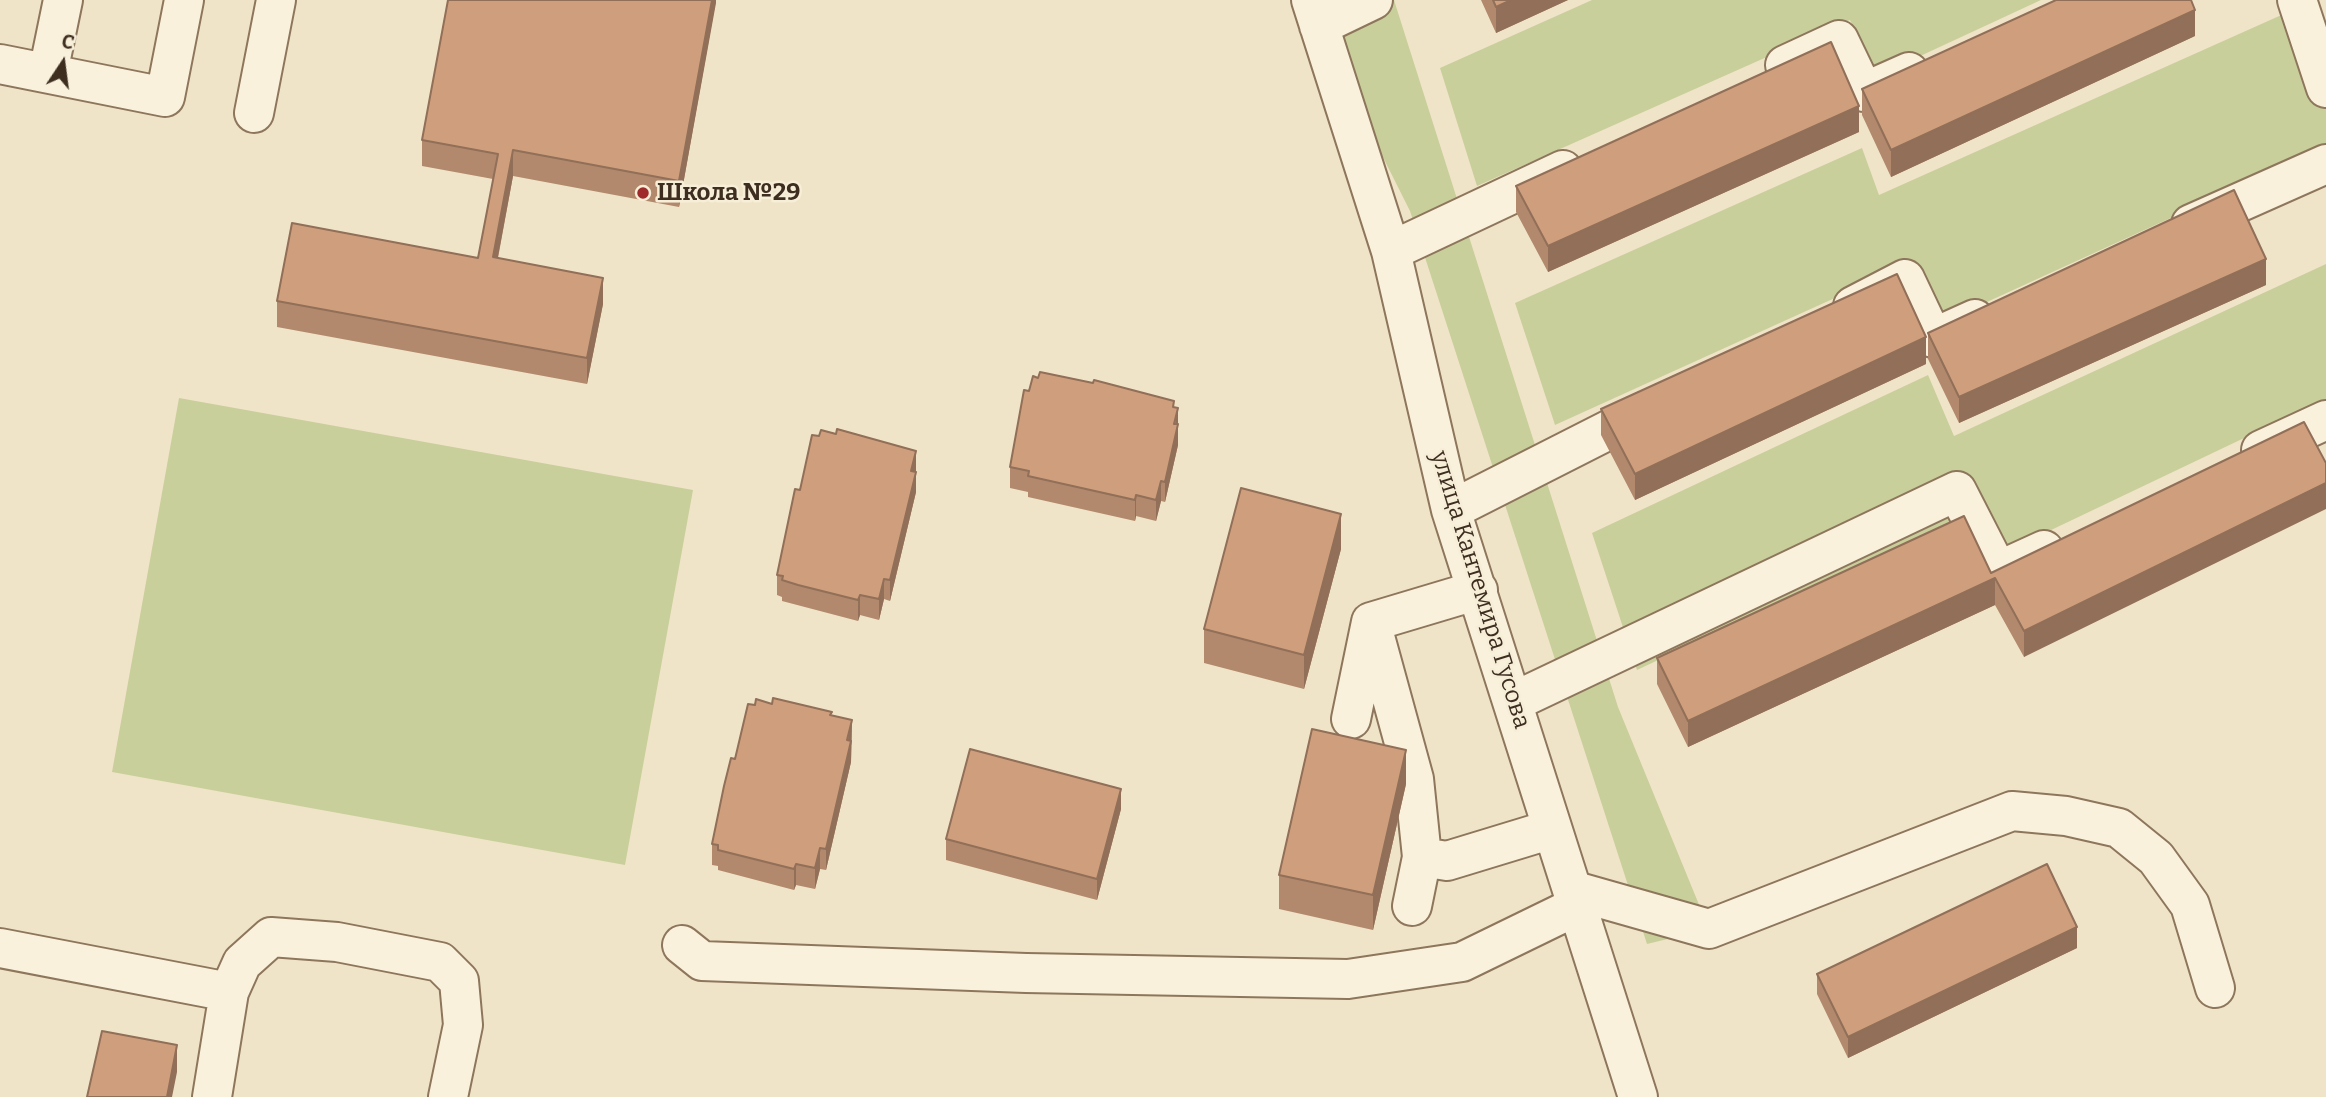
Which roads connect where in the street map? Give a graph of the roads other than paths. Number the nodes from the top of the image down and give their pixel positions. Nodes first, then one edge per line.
1 (63, 0) edge
2 (184, 0) edge
3 (276, 0) edge
4 (1373, 0) edge
5 (2297, 0) edge
6 (1315, 13) edge
7 (1936, 60) edge
8 (0, 64) edge
9 (48, 73) junction
10 (1752, 81) edge
11 (2326, 88) edge
12 (254, 113) dead end
13 (1590, 157) edge
14 (2326, 164) edge
15 (2161, 237) edge
16 (1391, 251) junction
17 (2009, 304) edge
18 (1819, 323) edge
19 (1672, 397) edge
20 (2326, 420) edge
21 (2225, 467) edge
22 (1451, 510) junction
23 (2074, 536) edge
24 (1478, 590) junction
25 (1371, 622) junction
26 (1514, 701) junction
27 (1351, 719) dead end
28 (1552, 829) junction
29 (1422, 857) junction
30 (1577, 898) junction
31 (1412, 906) dead end
32 (682, 945) dead end
33 (0, 948) edge
34 (2215, 988) dead end
35 (229, 992) junction
36 (212, 1097) edge
37 (448, 1097) edge
38 (1638, 1097) edge

1 - 9 street
2 - 9 street
3 - 12 street
4 - 6 street
5 - 11 street
6 - 16 street, улица Кантемира Гусова
7 - 10 street
8 - 9 street
13 - 16 street
14 - 15 street
16 - 22 street, улица Кантемира Гусова
17 - 18 street
19 - 22 street
20 - 21 street
22 - 24 street, улица Кантемира Гусова
23 - 26 street
24 - 25 street
24 - 26 street, улица Кантемира Гусова
25 - 27 street
25 - 29 street
26 - 28 street, улица Кантемира Гусова
28 - 29 street
28 - 30 street, улица Кантемира Гусова
29 - 31 street
30 - 32 street
30 - 34 street
30 - 38 street, улица Кантемира Гусова
33 - 35 street
35 - 36 street
35 - 37 street

